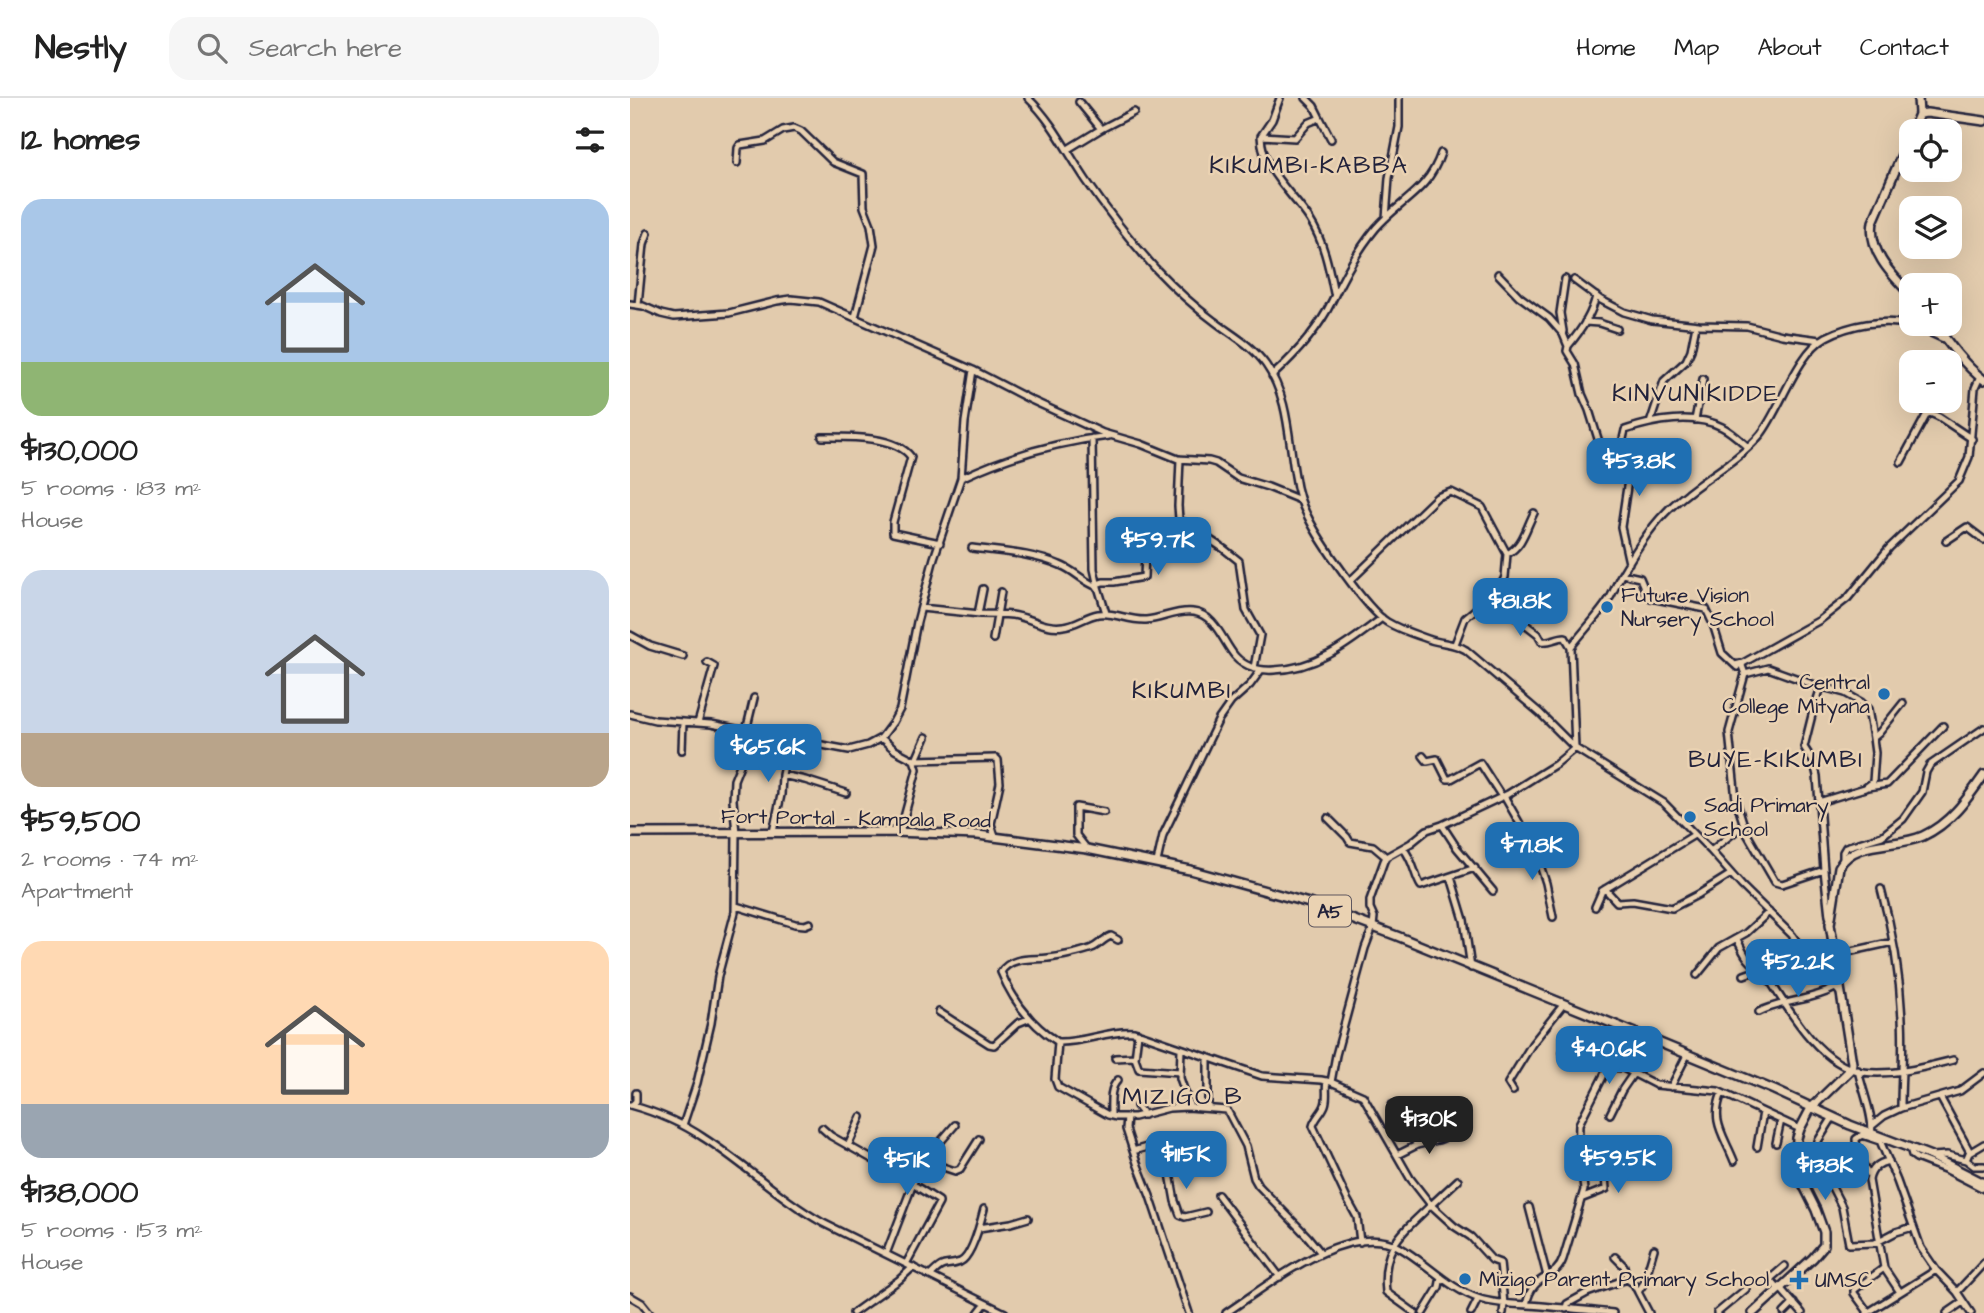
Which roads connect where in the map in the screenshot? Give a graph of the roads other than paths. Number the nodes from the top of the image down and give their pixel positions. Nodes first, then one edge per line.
1 (1028, 98) edge
2 (1280, 98) edge
3 (1399, 98) edge
4 (1918, 98) edge
5 (1306, 99) edge
6 (1079, 102) dead end
7 (1134, 112) dead end
8 (1920, 114) junction
9 (1320, 118) junction
10 (1918, 119) edge
11 (1984, 121) edge
12 (1101, 129) junction
13 (1261, 136) junction
14 (1331, 139) dead end
15 (1068, 149) junction
16 (1441, 153) dead end
17 (1899, 162) edge
18 (737, 163) dead end
19 (1386, 218) junction
20 (648, 233) dead end
21 (1498, 274) dead end
22 (1565, 279) dead end
23 (1574, 280) dead end
24 (1899, 282) edge
25 (1335, 293) junction
26 (1595, 296) junction
27 (630, 304) edge
28 (638, 305) junction
29 (855, 317) junction
30 (1585, 321) junction
31 (1696, 325) junction
32 (1617, 329) dead end
33 (1563, 334) junction
34 (1944, 336) edge
35 (1821, 340) junction
36 (1947, 340) junction
37 (1567, 346) junction
38 (973, 370) junction
39 (1272, 376) junction
40 (1982, 378) edge
41 (1703, 379) dead end
42 (1695, 420) junction
43 (1650, 424) junction
44 (1113, 436) junction
45 (822, 437) dead end
46 (1092, 438) junction
47 (1972, 439) junction
48 (1748, 447) junction
49 (1180, 459) junction
50 (1626, 461) junction
51 (1901, 462) dead end
52 (961, 478) junction
53 (1300, 500) junction
54 (1534, 513) dead end
55 (1196, 530) junction
56 (1984, 540) edge
57 (1946, 541) dead end
58 (940, 543) junction
59 (972, 548) dead end
60 (1507, 554) junction
61 (1629, 563) junction
62 (1622, 574) junction
63 (1350, 581) junction
64 (1097, 586) junction
65 (983, 589) dead end
66 (1001, 592) dead end
67 (1490, 597) junction
68 (921, 608) junction
69 (978, 614) junction
70 (1106, 614) junction
71 (997, 615) junction
72 (1382, 618) junction
73 (630, 635) edge
74 (993, 639) dead end
75 (1455, 644) junction
76 (1571, 647) junction
77 (683, 656) dead end
78 (707, 662) dead end
79 (1743, 663) junction
80 (1735, 665) junction
81 (1254, 668) junction
82 (1261, 670) junction
83 (1745, 674) junction
84 (1821, 687) junction
85 (754, 698) dead end
86 (1903, 703) dead end
87 (630, 714) edge
88 (683, 722) junction
89 (698, 723) junction
90 (1943, 726) dead end
91 (1984, 728) edge
92 (746, 731) junction
93 (926, 737) dead end
94 (881, 738) junction
95 (1873, 738) junction
96 (789, 739) junction
97 (1576, 748) junction
98 (682, 750) dead end
99 (1423, 756) dead end
100 (915, 760) junction
101 (782, 775) junction
102 (1984, 775) edge
103 (1865, 788) junction
104 (846, 793) dead end
105 (1503, 796) junction
106 (1819, 802) junction
107 (1104, 812) dead end
108 (1328, 818) dead end
109 (1442, 825) junction
110 (1743, 825) junction
111 (773, 832) junction
112 (900, 832) junction
113 (630, 833) edge
114 (736, 833) junction
115 (1694, 835) junction
116 (995, 837) junction
117 (1403, 848) junction
118 (1087, 849) junction
119 (1711, 850) junction
120 (1386, 857) junction
121 (1843, 860) junction
122 (1157, 862) junction
123 (1475, 868) junction
124 (1824, 870) junction
125 (1731, 874) junction
126 (1451, 877) junction
127 (1605, 889) junction
128 (1881, 889) dead end
129 (1493, 891) dead end
130 (736, 906) junction
131 (1595, 907) dead end
132 (1769, 912) junction
133 (1553, 917) dead end
134 (810, 923) dead end
135 (1830, 924) junction
136 (1373, 928) junction
137 (1737, 939) junction
138 (1118, 940) dead end
139 (1893, 942) junction
140 (1805, 953) junction
141 (1834, 955) junction
142 (1471, 968) junction
143 (1763, 970) junction
144 (1697, 975) dead end
145 (1744, 975) dead end
146 (1838, 991) junction
147 (1786, 1003) junction
148 (1563, 1005) junction
149 (939, 1012) dead end
150 (1759, 1012) dead end
151 (1028, 1019) junction
152 (1138, 1033) junction
153 (1058, 1042) junction
154 (1181, 1049) junction
155 (1563, 1052) dead end
156 (1688, 1055) junction
157 (1135, 1057) junction
158 (1115, 1058) dead end
159 (1208, 1058) junction
160 (1954, 1060) dead end
161 (1608, 1067) junction
162 (1854, 1070) junction
163 (1902, 1070) junction
164 (1181, 1072) junction
165 (1984, 1073) edge
166 (1633, 1074) junction
167 (1118, 1080) dead end
168 (1329, 1081) junction
169 (1671, 1087) junction
170 (1513, 1091) dead end
171 (636, 1093) dead end
172 (1722, 1093) junction
173 (1940, 1097) junction
174 (631, 1105) edge
175 (1392, 1105) dead end
176 (1136, 1106) dead end
177 (1190, 1107) junction
178 (1208, 1108) junction
179 (1811, 1108) junction
180 (1901, 1108) junction
181 (1763, 1112) junction
182 (1610, 1114) dead end
183 (1111, 1115) junction
184 (1144, 1115) junction
185 (861, 1117) dead end
186 (1127, 1117) junction
187 (1833, 1117) junction
188 (1781, 1120) junction
189 (683, 1125) junction
190 (955, 1125) dead end
191 (822, 1128) dead end
192 (1800, 1129) junction
193 (1875, 1134) junction
194 (1451, 1135) dead end
195 (979, 1139) dead end
196 (1776, 1143) dead end
197 (1984, 1144) edge
198 (1416, 1145) junction
199 (848, 1146) junction
200 (1757, 1147) dead end
201 (1910, 1148) junction
202 (1133, 1151) junction
203 (1970, 1152) junction
204 (1397, 1155) junction
205 (1931, 1156) junction
206 (1966, 1160) junction
207 (1734, 1161) dead end
208 (1889, 1161) junction
209 (929, 1162) junction
210 (1604, 1162) dead end
211 (1984, 1166) edge
212 (1870, 1175) junction
213 (1458, 1180) dead end
214 (912, 1184) junction
215 (1984, 1186) edge
216 (1218, 1195) dead end
217 (1583, 1198) junction
218 (1432, 1205) junction
219 (1529, 1207) dead end
220 (984, 1209) dead end
221 (1206, 1212) dead end
222 (1028, 1218) dead end
223 (1913, 1227) junction
224 (979, 1228) junction
225 (1879, 1240) junction
226 (1360, 1242) junction
227 (1392, 1244) junction
228 (1654, 1249) dead end
229 (1321, 1253) junction
230 (887, 1254) junction
231 (1615, 1257) dead end
232 (1984, 1263) edge
233 (906, 1264) junction
234 (1786, 1266) dead end
235 (913, 1267) junction
236 (1884, 1268) junction
237 (1936, 1269) junction
238 (930, 1276) junction
239 (1547, 1276) junction
240 (1441, 1277) junction
241 (1280, 1278) junction
242 (1627, 1279) junction
243 (1451, 1284) junction
244 (1439, 1287) junction
245 (1746, 1289) dead end
246 (1780, 1289) junction
247 (1638, 1292) junction
248 (1900, 1292) junction
249 (1957, 1292) junction
250 (630, 1296) edge
251 (1478, 1299) junction
252 (1963, 1302) junction
253 (1794, 1303) junction
254 (985, 1304) junction
255 (1504, 1304) junction
256 (1526, 1305) junction
257 (1566, 1309) junction
258 (1537, 1310) edge
259 (650, 1313) edge
260 (853, 1313) edge
261 (978, 1313) edge
262 (1005, 1313) edge
263 (1189, 1313) edge
264 (1226, 1313) edge
265 (1415, 1313) edge
266 (1423, 1313) edge
267 (1471, 1313) edge
268 (1503, 1313) edge
269 (1610, 1313) edge
270 (1649, 1313) edge
271 (1717, 1313) edge
272 (1753, 1313) edge
273 (1784, 1313) edge
274 (1802, 1313) edge
275 (1867, 1313) edge
276 (1947, 1313) edge
277 (1971, 1313) edge

1 - 15 street
2 - 13 street
3 - 19 street
4 - 8 main road
5 - 9 street
6 - 12 street
7 - 12 street
8 - 10 main road
8 - 11 main road
9 - 13 street
9 - 14 street
12 - 15 street
13 - 25 street
15 - 39 street
16 - 19 street
17 - 24 main road
18 - 29 street
19 - 25 street
20 - 28 street
21 - 33 street
22 - 33 street
23 - 26 street
25 - 39 street
26 - 30 street
26 - 31 street
27 - 28 street
28 - 29 street
29 - 38 street
30 - 32 street
30 - 37 street
31 - 35 street
31 - 43 street
33 - 37 street
34 - 36 main road
35 - 36 street
35 - 48 street
36 - 40 main road
37 - 50 street
38 - 44 street
38 - 52 street
39 - 53 street
40 - 47 street
41 - 42 street
42 - 43 street
42 - 48 street
43 - 50 street
44 - 46 street
44 - 49 street
45 - 58 street
46 - 52 street
46 - 64 street
47 - 51 street
47 - 79 street
48 - 61 street
49 - 53 street
49 - 55 street
50 - 61 street
52 - 58 street
53 - 63 street
54 - 60 street
55 - 64 street
55 - 81 street
56 - 57 street
58 - 68 street
59 - 64 street
60 - 63 street
60 - 67 street
61 - 62 street
62 - 76 street
62 - 80 street
63 - 72 street
64 - 70 street
65 - 69 street
66 - 71 street
67 - 75 street
67 - 76 street
68 - 69 street
68 - 94 street
69 - 71 street
70 - 71 street
70 - 81 street
71 - 74 street
72 - 75 street
72 - 82 street
73 - 77 street
75 - 97 street
76 - 97 street
78 - 89 street
79 - 80 street
79 - 83 street
80 - 83 street
81 - 82 street
82 - 122 street
83 - 84 street
83 - 110 street
84 - 95 street
84 - 106 street
85 - 92 street
86 - 95 street
87 - 88 street
88 - 89 street
88 - 98 street
89 - 92 street
90 - 103 street
91 - 121 street
92 - 96 street
92 - 114 street
93 - 100 street
94 - 96 street
94 - 100 street
95 - 103 street
96 - 101 street
97 - 105 street
97 - 115 street
99 - 105 street
100 - 112 street
100 - 116 street
101 - 104 street
101 - 111 street
102 - 121 main road
103 - 106 street
105 - 109 street
105 - 133 street
106 - 124 street
107 - 118 street
108 - 120 street
109 - 117 street
109 - 123 street
110 - 119 street
110 - 124 street
111 - 112 main road, Fort Portal - Kampala Road / A5
111 - 114 main road, Fort Portal - Kampala Road / A5
112 - 116 main road, Fort Portal - Kampala Road / A5
113 - 114 main road, Fort Portal - Kampala Road / A5
114 - 130 street
115 - 119 street
115 - 127 street
116 - 118 main road, Fort Portal - Kampala Road / A5
117 - 120 street
117 - 126 street
118 - 122 main road, Fort Portal - Kampala Road / A5
119 - 125 street
120 - 136 street
121 - 135 main road
122 - 136 main road, Fort Portal - Kampala Road / A5
123 - 126 street
123 - 129 street
124 - 135 street
125 - 127 street
125 - 132 street
126 - 142 street
127 - 131 street
128 - 139 street
130 - 134 street
130 - 189 street
132 - 137 street
132 - 140 street
135 - 141 main road
136 - 142 main road, Fort Portal - Kampala Road / A5
136 - 168 street
137 - 143 street
137 - 144 street
138 - 151 street
139 - 141 street
139 - 163 street
140 - 143 street
140 - 146 street
141 - 146 main road
142 - 148 main road, Fort Portal - Kampala Road / A5
143 - 145 street
143 - 147 street
146 - 147 street
146 - 162 main road
147 - 150 street
147 - 162 street
148 - 156 main road, Fort Portal - Kampala Road / A5
148 - 170 street
149 - 151 street
151 - 153 street
152 - 153 street
152 - 154 street
152 - 157 street
153 - 183 street
154 - 159 street
154 - 164 street
155 - 161 street
156 - 169 street
156 - 179 main road, Fort Portal - Kampala Road / A5
157 - 158 street
157 - 164 street
159 - 168 street
159 - 178 street
160 - 163 street
161 - 166 street
161 - 217 street
162 - 163 street
162 - 179 main road
162 - 193 street
163 - 180 street
164 - 177 street
165 - 173 street
166 - 169 street
166 - 182 street
167 - 183 street
168 - 204 street
168 - 226 street
169 - 172 street
171 - 174 street
172 - 181 street
172 - 207 street
173 - 180 street
173 - 203 street
174 - 189 street
175 - 198 street
176 - 184 street
177 - 178 street
177 - 184 street
178 - 229 street
179 - 187 main road, Fort Portal - Kampala Road / A5
179 - 192 main road
180 - 193 street
181 - 188 street
181 - 200 street
183 - 186 street
184 - 186 street
185 - 199 street
186 - 202 street
187 - 193 main road, Fort Portal - Kampala Road / A5
187 - 225 street
188 - 192 street
188 - 196 street
189 - 230 street
190 - 209 street
191 - 199 street
192 - 246 main road
193 - 201 main road, Fort Portal - Kampala Road / A5
193 - 208 street
193 - 212 street
194 - 198 street
195 - 209 street
197 - 203 street
198 - 204 street
199 - 214 street
201 - 205 main road, Fort Portal - Kampala Road / A5
201 - 215 street
202 - 221 street
202 - 263 street
203 - 206 street
204 - 218 street
205 - 206 street
205 - 215 main road, Fort Portal - Kampala Road / A5
206 - 211 street
208 - 212 street
208 - 223 street
209 - 214 street
210 - 217 street
212 - 225 street
213 - 218 street
214 - 230 street
214 - 233 street
216 - 241 street
217 - 239 street
218 - 227 street
218 - 255 street
219 - 239 street
220 - 224 street
222 - 224 street
223 - 225 street
223 - 237 street
224 - 238 street
225 - 236 street
226 - 227 street
226 - 229 street
227 - 240 street
227 - 265 street
228 - 247 street
229 - 241 street
230 - 233 street
231 - 242 street
232 - 249 street
233 - 235 street
234 - 246 street
235 - 238 street
235 - 260 street
236 - 248 street
236 - 275 street
237 - 248 street
237 - 249 street
238 - 254 street
239 - 256 street
240 - 243 street
240 - 244 street
241 - 264 street
242 - 247 street
242 - 257 street
243 - 244 street
243 - 251 street
244 - 266 street
245 - 271 street
246 - 253 street
246 - 272 main road
247 - 270 street
248 - 275 street
249 - 252 street
250 - 259 street
251 - 255 street
251 - 267 street
252 - 276 street
252 - 277 street
253 - 273 street
253 - 274 street
254 - 261 street
254 - 262 street
255 - 256 street
255 - 268 street
256 - 258 street
257 - 258 street
257 - 269 street

